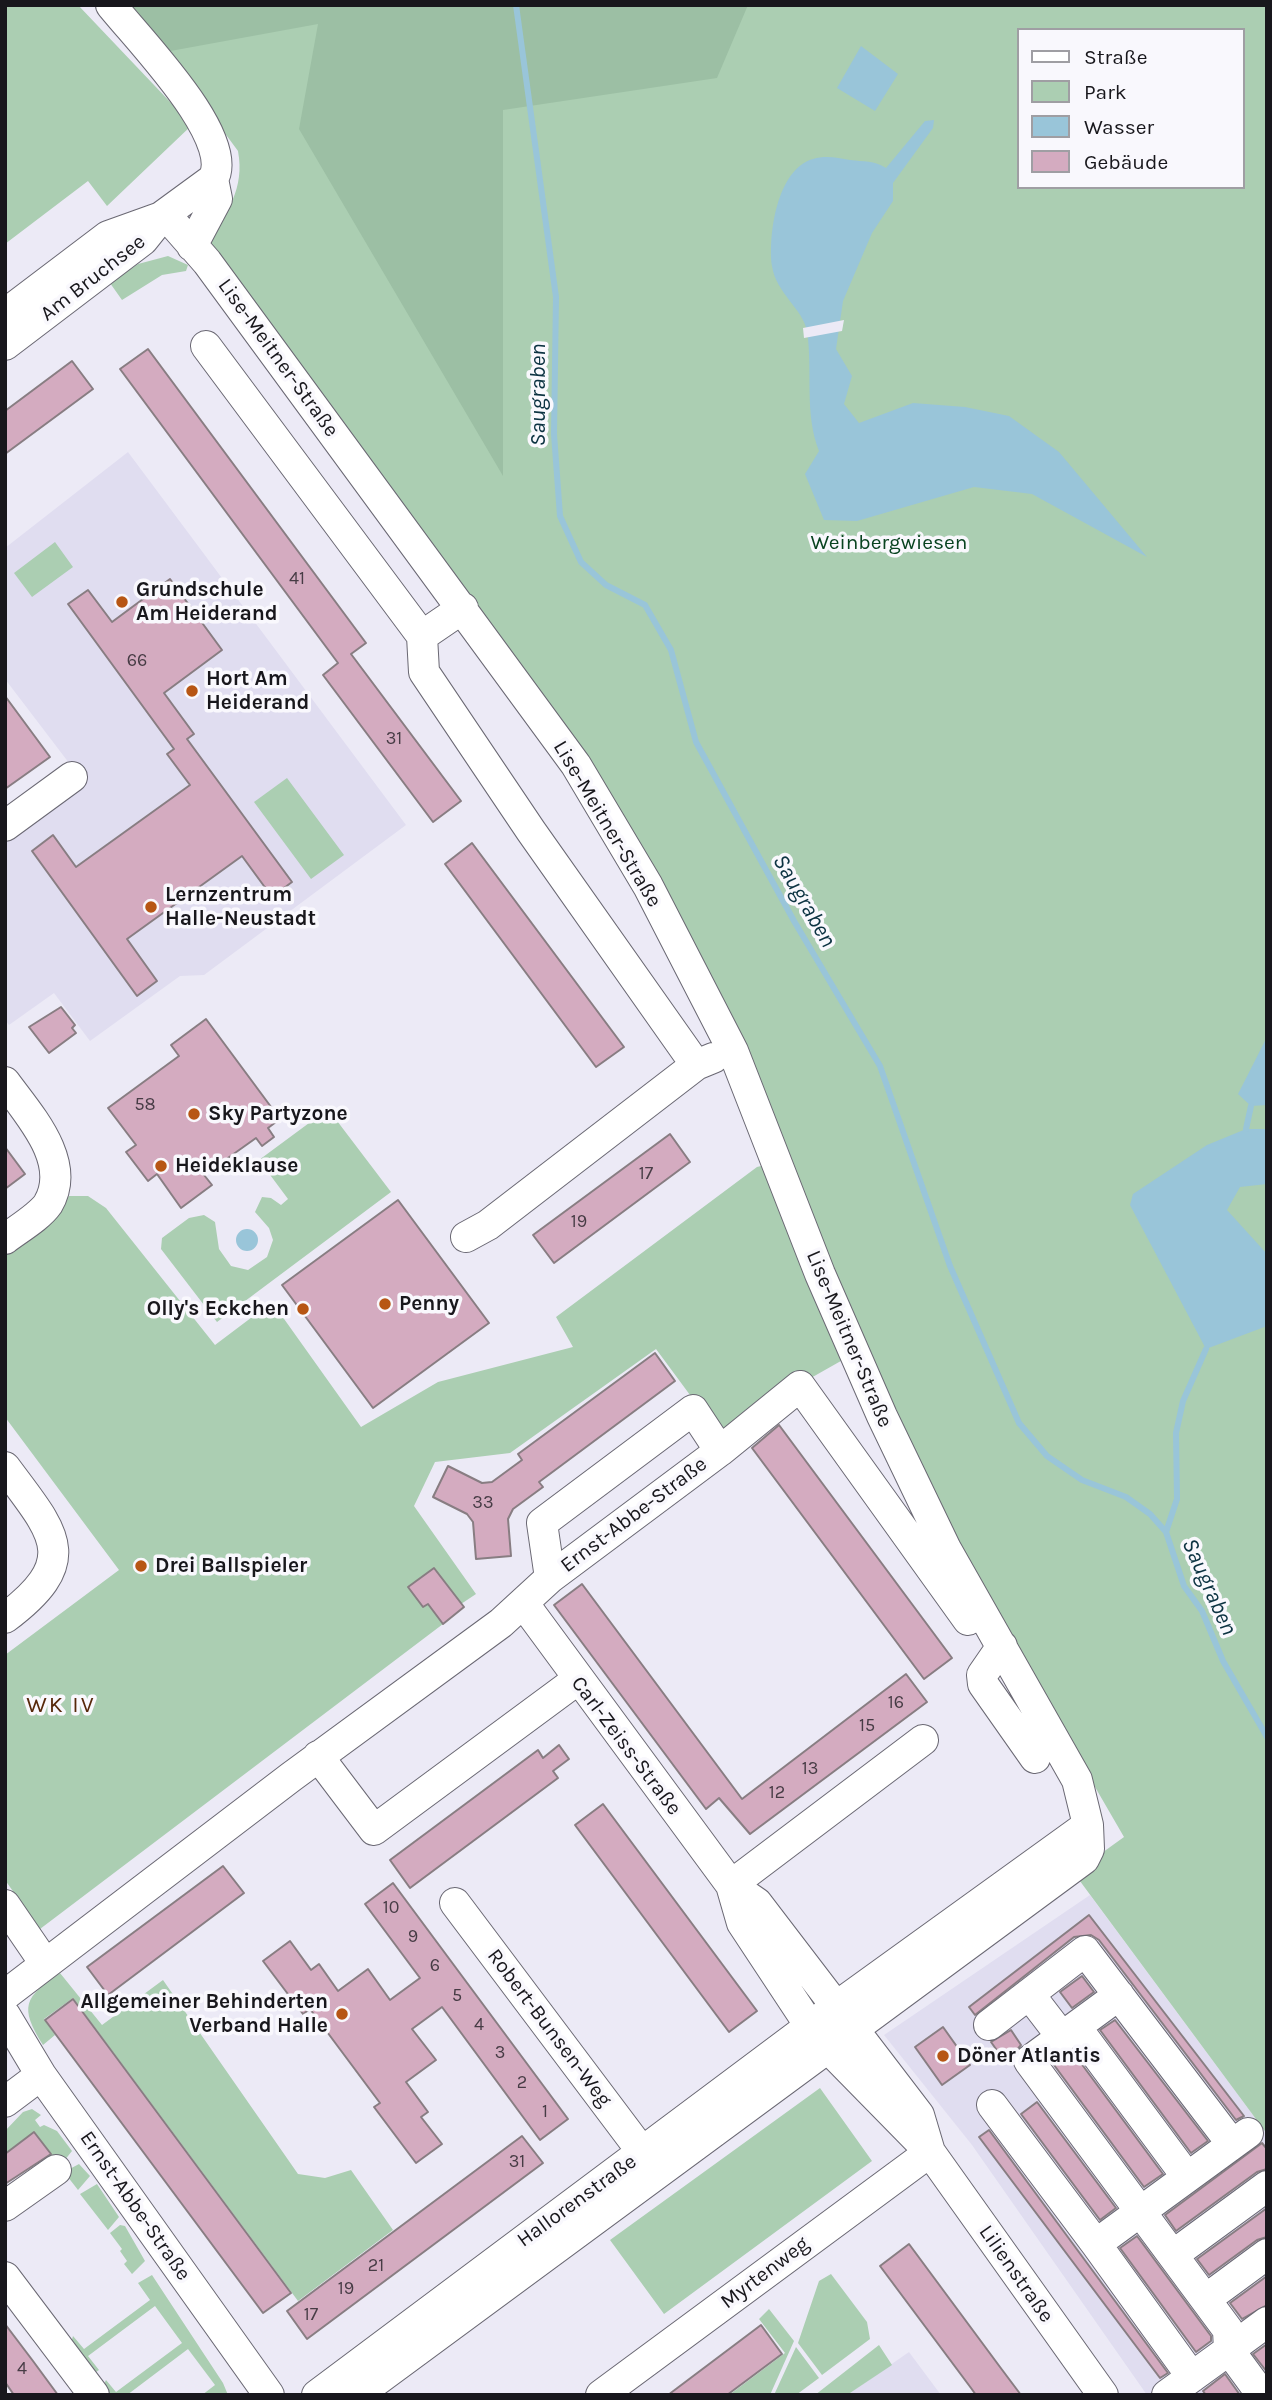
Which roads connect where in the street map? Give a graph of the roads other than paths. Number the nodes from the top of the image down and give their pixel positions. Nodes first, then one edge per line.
1 (111, 5) edge
2 (214, 179) junction
3 (161, 217) junction
4 (192, 246) junction
5 (5, 314) edge
6 (5, 345) edge
7 (206, 346) dead end
8 (463, 608) junction
9 (422, 636) junction
10 (72, 777) dead end
11 (5, 826) edge
12 (733, 1051) junction
13 (696, 1065) junction
14 (5, 1082) edge
15 (477, 1231) dead end
16 (5, 1239) edge
17 (720, 1451) junction
18 (5, 1466) edge
19 (550, 1578) junction
20 (524, 1604) junction
21 (986, 1617) junction
22 (5, 1618) edge
23 (1002, 1646) junction
24 (577, 1680) junction
25 (923, 1740) dead end
26 (318, 1756) junction
27 (1035, 1758) dead end
28 (1088, 1825) joint
29 (731, 1885) junction
30 (456, 1903) dead end
31 (5, 1905) edge
32 (44, 1962) junction
33 (1030, 1994) junction
34 (5, 1995) edge
35 (1119, 1995) junction
36 (5, 2015) edge
37 (845, 2017) junction
38 (989, 2025) dead end
39 (1069, 2032) junction
40 (818, 2036) junction
41 (41, 2075) junction
42 (5, 2102) edge
43 (992, 2105) dead end
44 (930, 2152) junction
45 (643, 2153) junction
46 (56, 2170) dead end
47 (1187, 2177) junction
48 (1267, 2186) edge
49 (5, 2206) edge
50 (1141, 2211) junction
51 (1096, 2244) junction
52 (1267, 2254) edge
53 (1173, 2255) junction
54 (5, 2277) edge
55 (1206, 2299) junction
56 (1267, 2322) edge
57 (1229, 2350) junction
58 (1183, 2387) edge
59 (94, 2395) edge
60 (269, 2395) edge
61 (317, 2395) edge
62 (357, 2395) edge
63 (601, 2395) edge
64 (1103, 2395) edge
65 (1262, 2395) edge

1 - 2 street
2 - 3 street
2 - 4 street
3 - 4 street, Lise-Meitner-Straße
3 - 5 street, Am Bruchsee
3 - 6 street, Am Bruchsee
4 - 8 street, Lise-Meitner-Straße
7 - 9 street
8 - 9 street
8 - 12 street, Lise-Meitner-Straße
9 - 13 street
10 - 11 street
12 - 13 street
12 - 21 street, Lise-Meitner-Straße
13 - 15 street
14 - 16 street
17 - 19 street, Ernst-Abbe-Straße
17 - 19 street, Ernst-Abbe-Straße
17 - 21 street
18 - 22 street
19 - 20 street, Ernst-Abbe-Straße
20 - 24 street, Carl-Zeiss-Straße
20 - 26 street, Ernst-Abbe-Straße
21 - 23 street, Lise-Meitner-Straße
23 - 27 street
23 - 28 street, Lise-Meitner-Straße
24 - 26 street
24 - 29 street, Carl-Zeiss-Straße
25 - 29 street
26 - 32 street, Ernst-Abbe-Straße
28 - 37 street, Hallorenstraße
29 - 37 street, Carl-Zeiss-Straße
29 - 40 street, Carl-Zeiss-Straße
30 - 45 street, Robert-Bunsen-Weg
31 - 32 street
32 - 34 street, Ernst-Abbe-Straße
33 - 35 street
33 - 38 street
33 - 39 street
35 - 39 street
35 - 47 street
36 - 41 street, Ernst-Abbe-Straße
37 - 40 street, Hallorenstraße
37 - 44 street, Lilienstraße
39 - 47 street
39 - 50 street
40 - 44 street, Lilienstraße
40 - 45 street, Hallorenstraße
40 - 62 street, Hallorenstraße
41 - 42 street
41 - 60 street, Ernst-Abbe-Straße
43 - 51 street
44 - 63 street, Myrtenweg
44 - 64 street, Lilienstraße
45 - 61 street, Hallorenstraße
46 - 49 street
47 - 50 street
48 - 53 street
50 - 51 street
50 - 53 street
51 - 58 street
52 - 55 street
53 - 55 street
54 - 59 street
55 - 57 street
56 - 57 street
57 - 58 street
57 - 65 street

